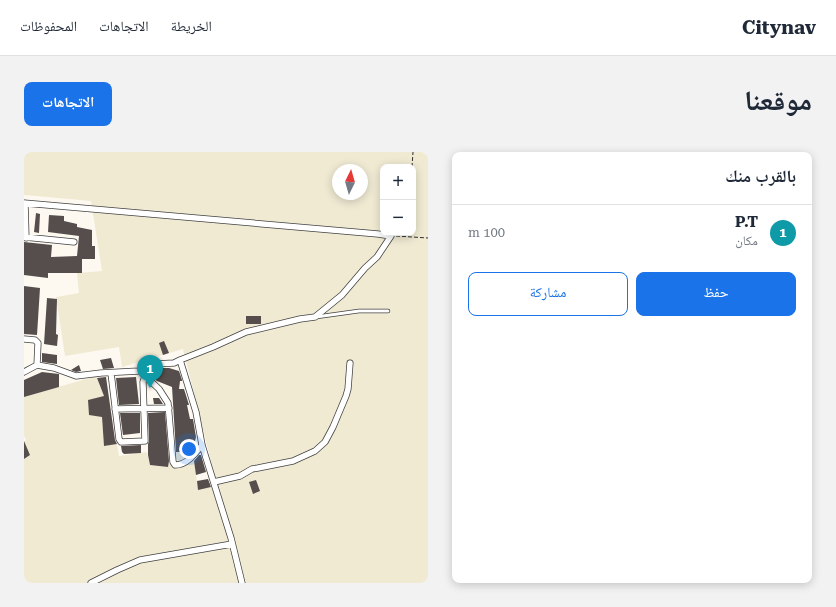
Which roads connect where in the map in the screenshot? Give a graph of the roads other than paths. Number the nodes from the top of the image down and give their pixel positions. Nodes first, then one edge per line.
1 (24, 203) edge
2 (25, 238) edge
3 (74, 242) dead end
4 (388, 311) dead end
5 (315, 317) junction
6 (24, 339) edge
7 (180, 360) junction
8 (350, 363) dead end
9 (37, 365) junction
10 (139, 371) junction
11 (24, 372) edge
12 (111, 373) junction
13 (145, 376) junction
14 (169, 408) junction
15 (115, 409) junction
16 (144, 409) junction
17 (202, 445) junction
18 (214, 482) junction
19 (232, 544) junction
20 (91, 583) edge
21 (242, 583) edge

1 - 2 street
1 - 5 street
2 - 3 street
4 - 5 lane
5 - 7 street
6 - 9 street
7 - 10 street
7 - 17 street
8 - 18 street
9 - 11 street
9 - 12 street
10 - 12 street
10 - 13 street
12 - 15 street
13 - 14 street
13 - 16 street
14 - 16 street
14 - 17 street
15 - 16 street
15 - 16 street
17 - 18 street
18 - 19 street
19 - 20 street
19 - 21 street

